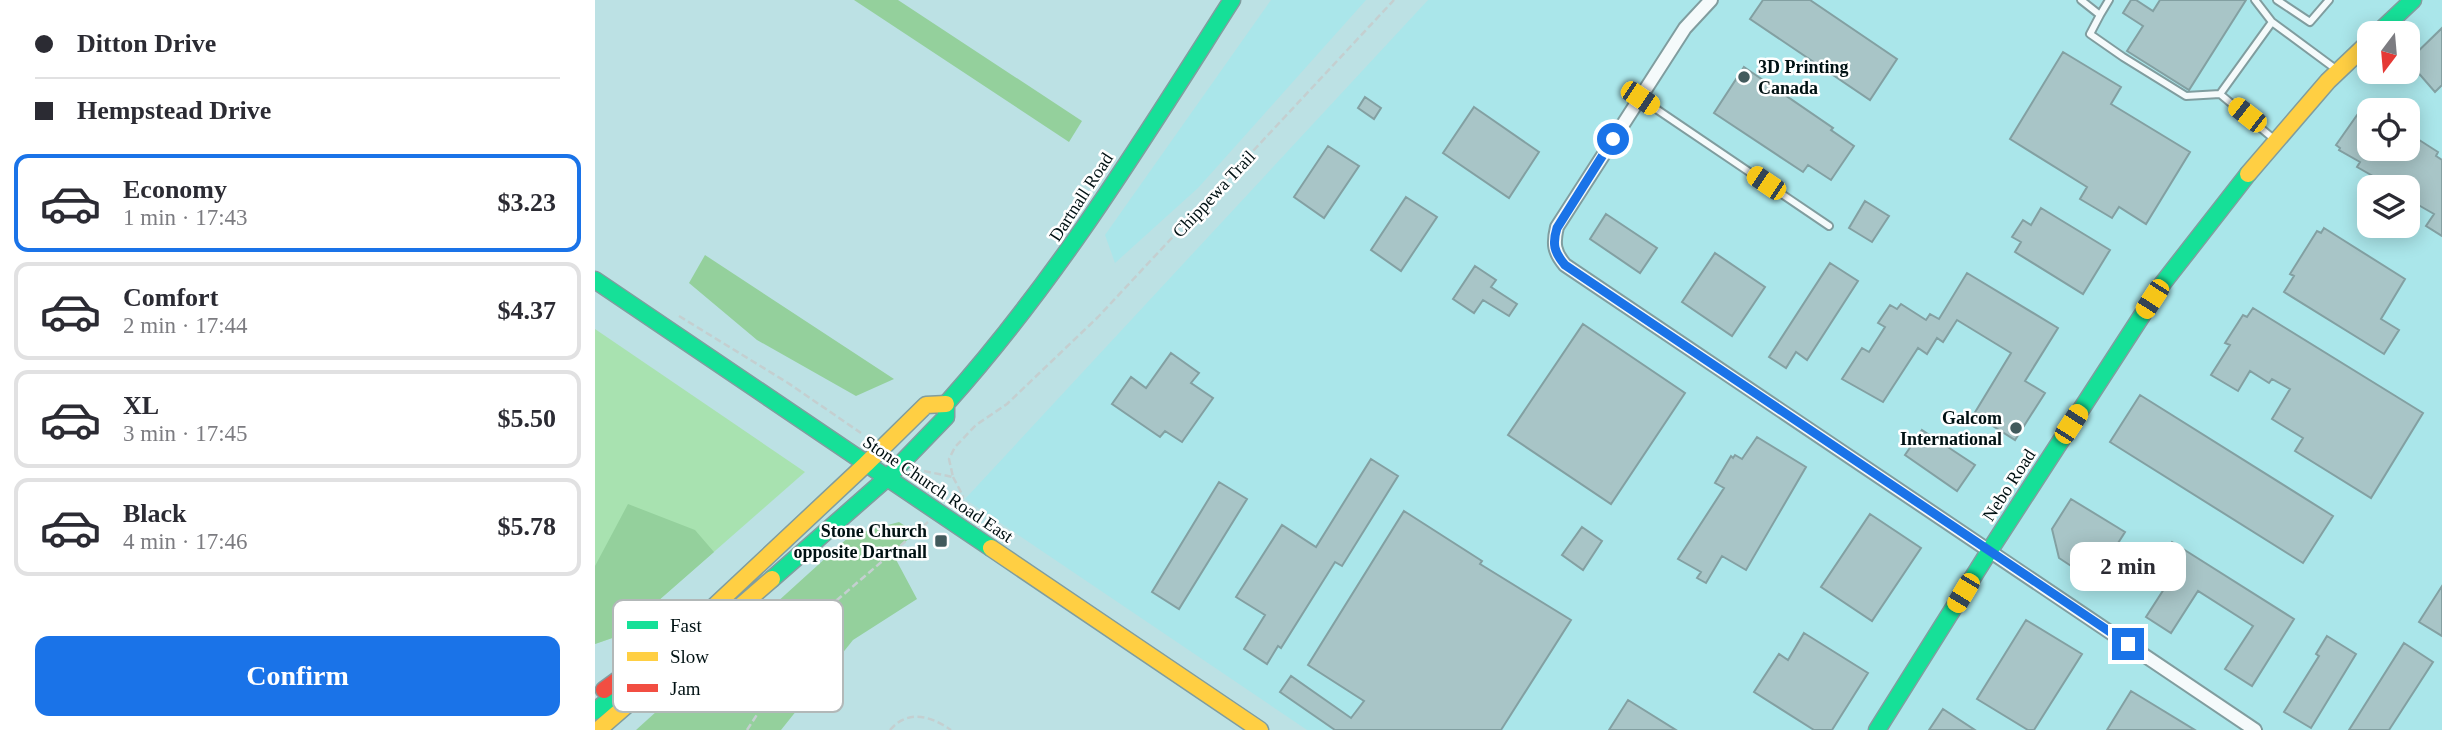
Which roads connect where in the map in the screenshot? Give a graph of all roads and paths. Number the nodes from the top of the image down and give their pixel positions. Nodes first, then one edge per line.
1 (1233, 0) edge
2 (1394, 0) edge
3 (1711, 0) edge
4 (2081, 0) edge
5 (2109, 0) edge
6 (2255, 0) edge
7 (2277, 0) edge
8 (2329, 0) edge
9 (2413, 0) edge
10 (2100, 15) junction
11 (2391, 21) edge
12 (2272, 22) junction
13 (2357, 53) edge
14 (2338, 71) junction
15 (2220, 94) junction
16 (1640, 98) junction
17 (2277, 141) junction
18 (1829, 226) dead end
19 (595, 280) edge
20 (673, 313) dead end
21 (947, 404) junction
22 (862, 433) dead end
23 (866, 464) junction
24 (925, 471) dead end
25 (953, 477) junction
26 (887, 478) junction
27 (944, 516) junction
28 (1990, 550) junction
29 (720, 600) edge
30 (747, 600) edge
31 (837, 600) edge
32 (613, 682) edge
33 (595, 695) edge
34 (613, 697) edge
35 (595, 711) edge
36 (619, 712) edge
37 (759, 712) edge
38 (598, 730) edge
39 (747, 730) edge
40 (890, 730) edge
41 (951, 730) edge
42 (1260, 730) edge
43 (1877, 730) edge
44 (2255, 730) edge

1 - 21 main road, Dartnall Road
2 - 25 path, Chippewa Trail
3 - 16 street
4 - 10 lane
5 - 10 lane
6 - 12 lane
7 - 8 lane
9 - 11 main road
10 - 15 lane
12 - 14 lane
12 - 15 lane
13 - 14 main road, Nebo Road
14 - 17 main road, Nebo Road
15 - 17 lane
16 - 18 lane
16 - 28 street
17 - 28 main road, Nebo Road
19 - 23 main road, Stone Church Road East
20 - 22 path
21 - 23 main road
21 - 26 main road, Dartnall Road
23 - 26 main road, Stone Church Road East
23 - 29 main road
24 - 25 path
25 - 27 path
26 - 27 main road, Stone Church Road East
26 - 30 main road, Dartnall Road
27 - 31 path
27 - 42 main road, Stone Church Road East
28 - 43 main road, Nebo Road
28 - 44 street
32 - 33 main road
34 - 35 main road
36 - 38 main road, Dartnall Road
37 - 39 path
40 - 41 path

